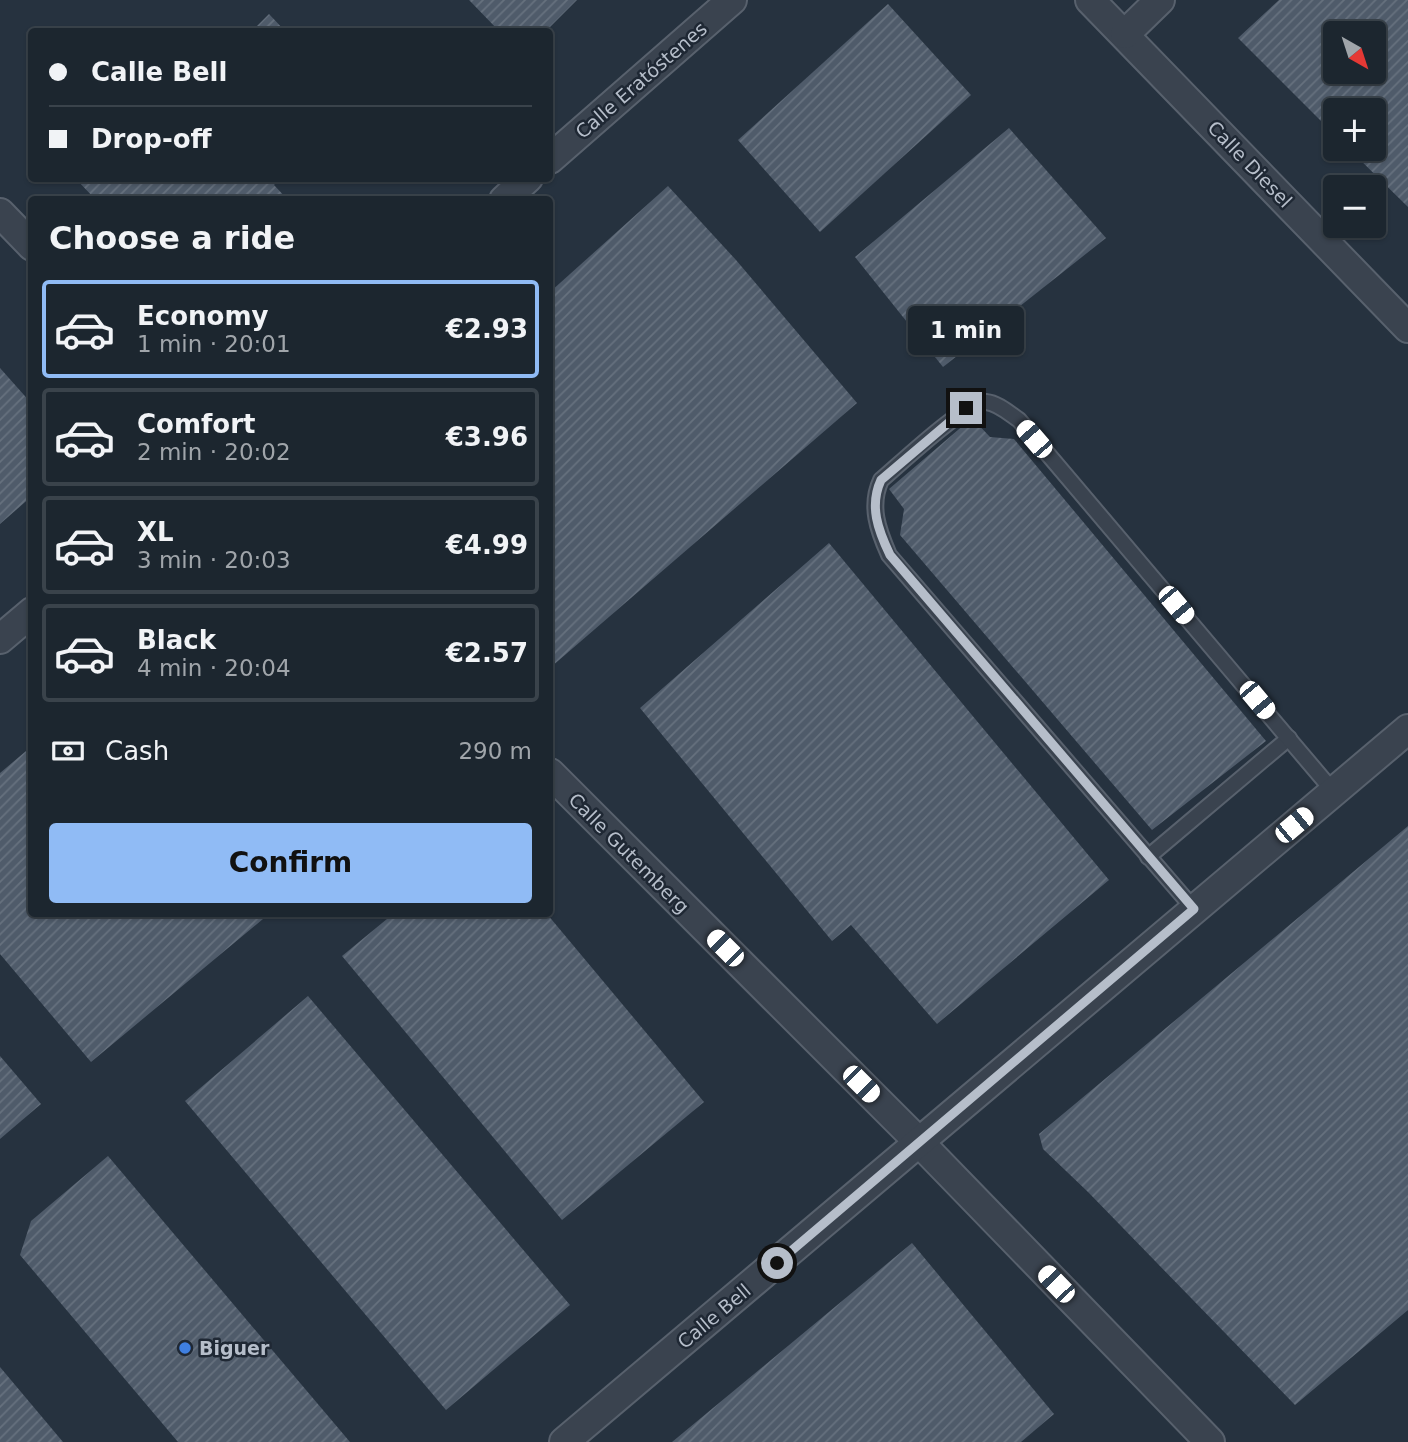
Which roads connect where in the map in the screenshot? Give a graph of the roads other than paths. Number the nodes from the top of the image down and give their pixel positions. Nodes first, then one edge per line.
1 (732, 0) edge
2 (1090, 0) edge
3 (1160, 0) edge
4 (1125, 34) junction
5 (553, 156) edge
6 (524, 182) edge
7 (508, 196) edge
8 (0, 213) edge
9 (28, 242) edge
10 (1408, 328) edge
11 (28, 615) edge
12 (0, 639) edge
13 (1408, 729) edge
14 (1289, 738) junction
15 (553, 776) edge
16 (1334, 791) junction
17 (1149, 857) junction
18 (1194, 909) junction
19 (920, 1143) junction
20 (564, 1442) edge
21 (1210, 1442) edge

1 - 5 street, Calle Eratóstenes
2 - 4 street, Calle Diesel
3 - 4 street
4 - 10 street, Calle Diesel
6 - 7 street
8 - 9 street
11 - 12 street
13 - 16 street, Calle Bell
14 - 16 lane
14 - 17 lane
14 - 17 lane
15 - 19 street, Calle Gutemberg
16 - 18 street, Calle Bell
17 - 18 lane
18 - 19 street, Calle Bell
19 - 20 street, Calle Bell
19 - 21 street, Calle Gutemberg

